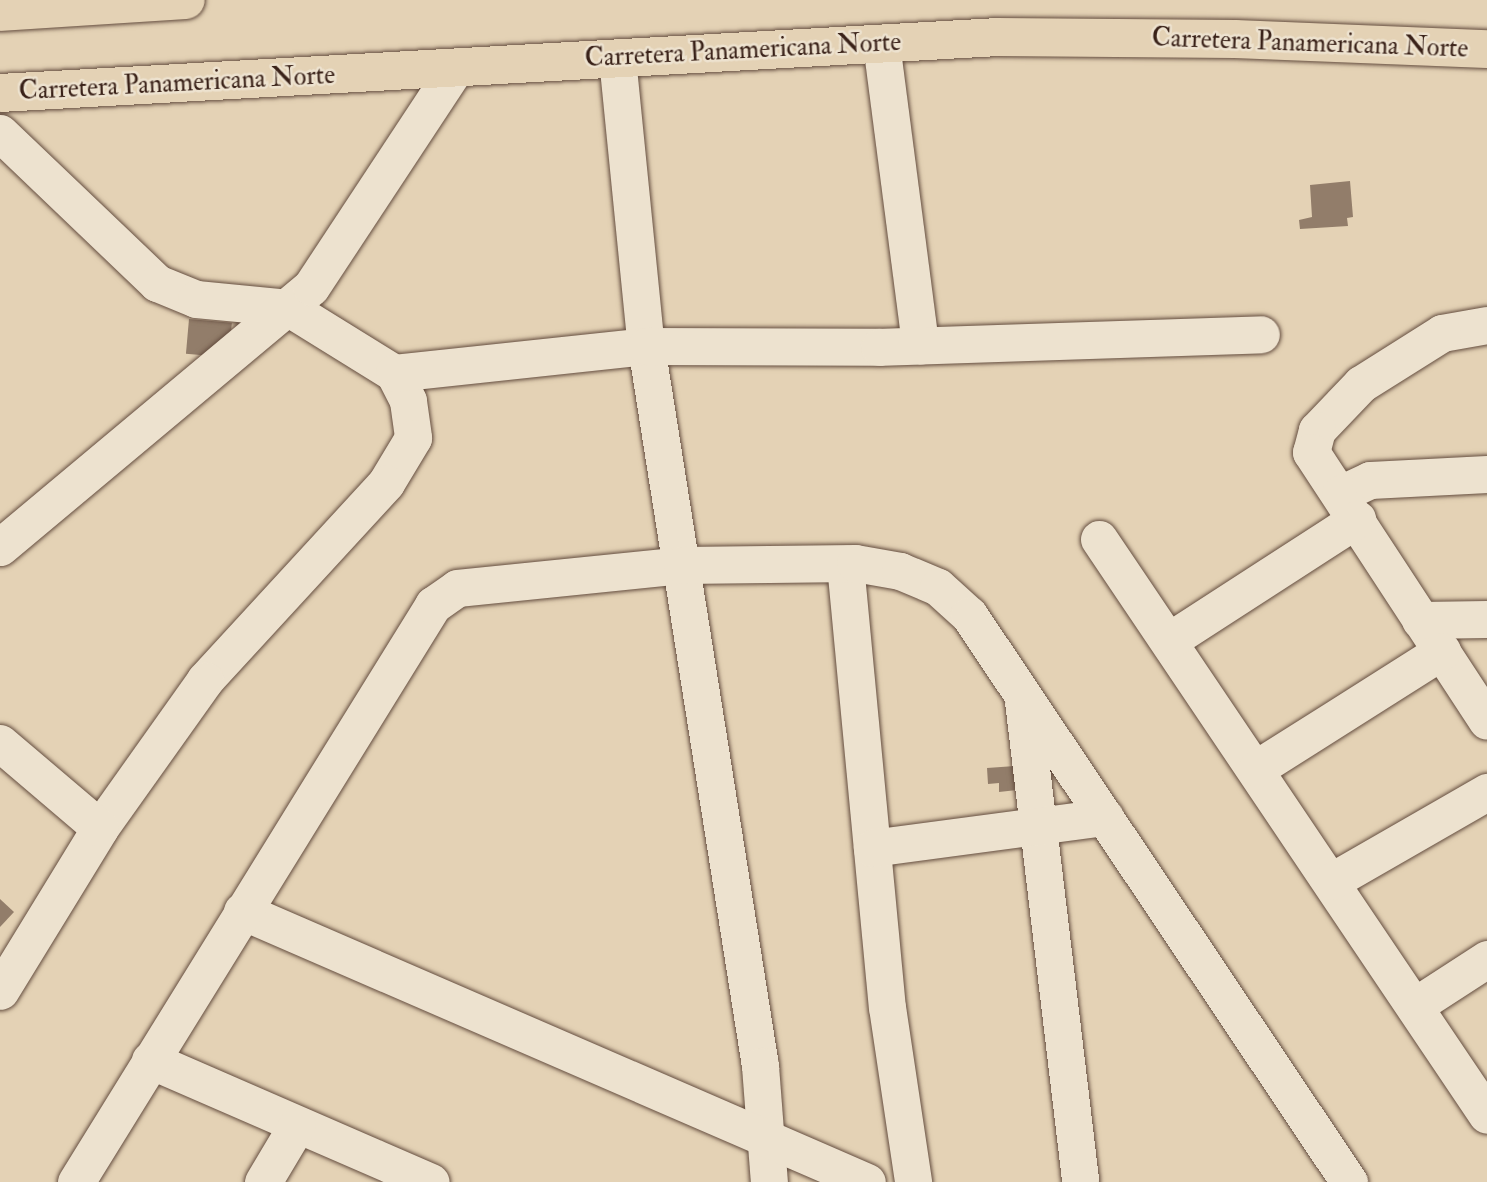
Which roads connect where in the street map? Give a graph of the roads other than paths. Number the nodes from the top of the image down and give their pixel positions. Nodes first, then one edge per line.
1 (186, 0) edge
2 (14, 11) edge
3 (881, 43) junction
4 (1487, 49) edge
5 (617, 58) junction
6 (454, 70) junction
7 (14, 92) edge
8 (0, 133) edge
9 (289, 308) junction
10 (1487, 325) edge
11 (1261, 334) dead end
12 (920, 345) junction
13 (646, 346) junction
14 (394, 373) junction
15 (1487, 474) edge
16 (1348, 507) junction
17 (1099, 540) dead end
18 (0, 547) edge
19 (845, 564) junction
20 (682, 565) junction
21 (1487, 619) edge
22 (1420, 620) junction
23 (1170, 639) junction
24 (1442, 651) junction
25 (1022, 693) junction
26 (1487, 721) edge
27 (0, 743) edge
28 (1257, 768) junction
29 (1487, 792) edge
30 (1105, 817) junction
31 (1038, 827) junction
32 (100, 828) junction
33 (872, 848) junction
34 (1332, 881) junction
35 (242, 911) junction
36 (1487, 959) edge
37 (0, 991) edge
38 (1416, 1005) junction
39 (150, 1060) junction
40 (1487, 1115) edge
41 (297, 1125) junction
42 (770, 1143) junction
43 (76, 1182) edge
44 (263, 1182) edge
45 (431, 1182) edge
46 (769, 1182) edge
47 (867, 1182) edge
48 (913, 1182) edge
49 (1080, 1182) edge
50 (1349, 1182) edge

1 - 2 highway
3 - 4 highway, Carretera Panamericana Norte
3 - 5 highway, Carretera Panamericana Norte
3 - 12 street
5 - 6 highway, Carretera Panamericana Norte
5 - 13 street
6 - 7 highway, Carretera Panamericana Norte
6 - 9 street
8 - 9 street
9 - 14 street
9 - 18 street
10 - 16 street
11 - 12 street
12 - 13 street
13 - 14 street
13 - 20 street
14 - 32 street
15 - 16 street
16 - 22 street
16 - 23 street
17 - 23 street
19 - 20 street
19 - 25 street
19 - 33 street
20 - 35 street
20 - 42 street
21 - 22 street
22 - 24 street
23 - 28 street
24 - 26 street
24 - 28 street
25 - 30 street
25 - 31 street
27 - 32 street
28 - 34 street
29 - 34 street
30 - 31 street
30 - 50 street
31 - 33 street
31 - 49 street
32 - 37 street
33 - 48 street
34 - 38 street
35 - 39 street
35 - 42 street
36 - 38 street
38 - 40 street
39 - 41 street
39 - 43 street
41 - 44 street
41 - 45 street
42 - 46 street
42 - 47 street

